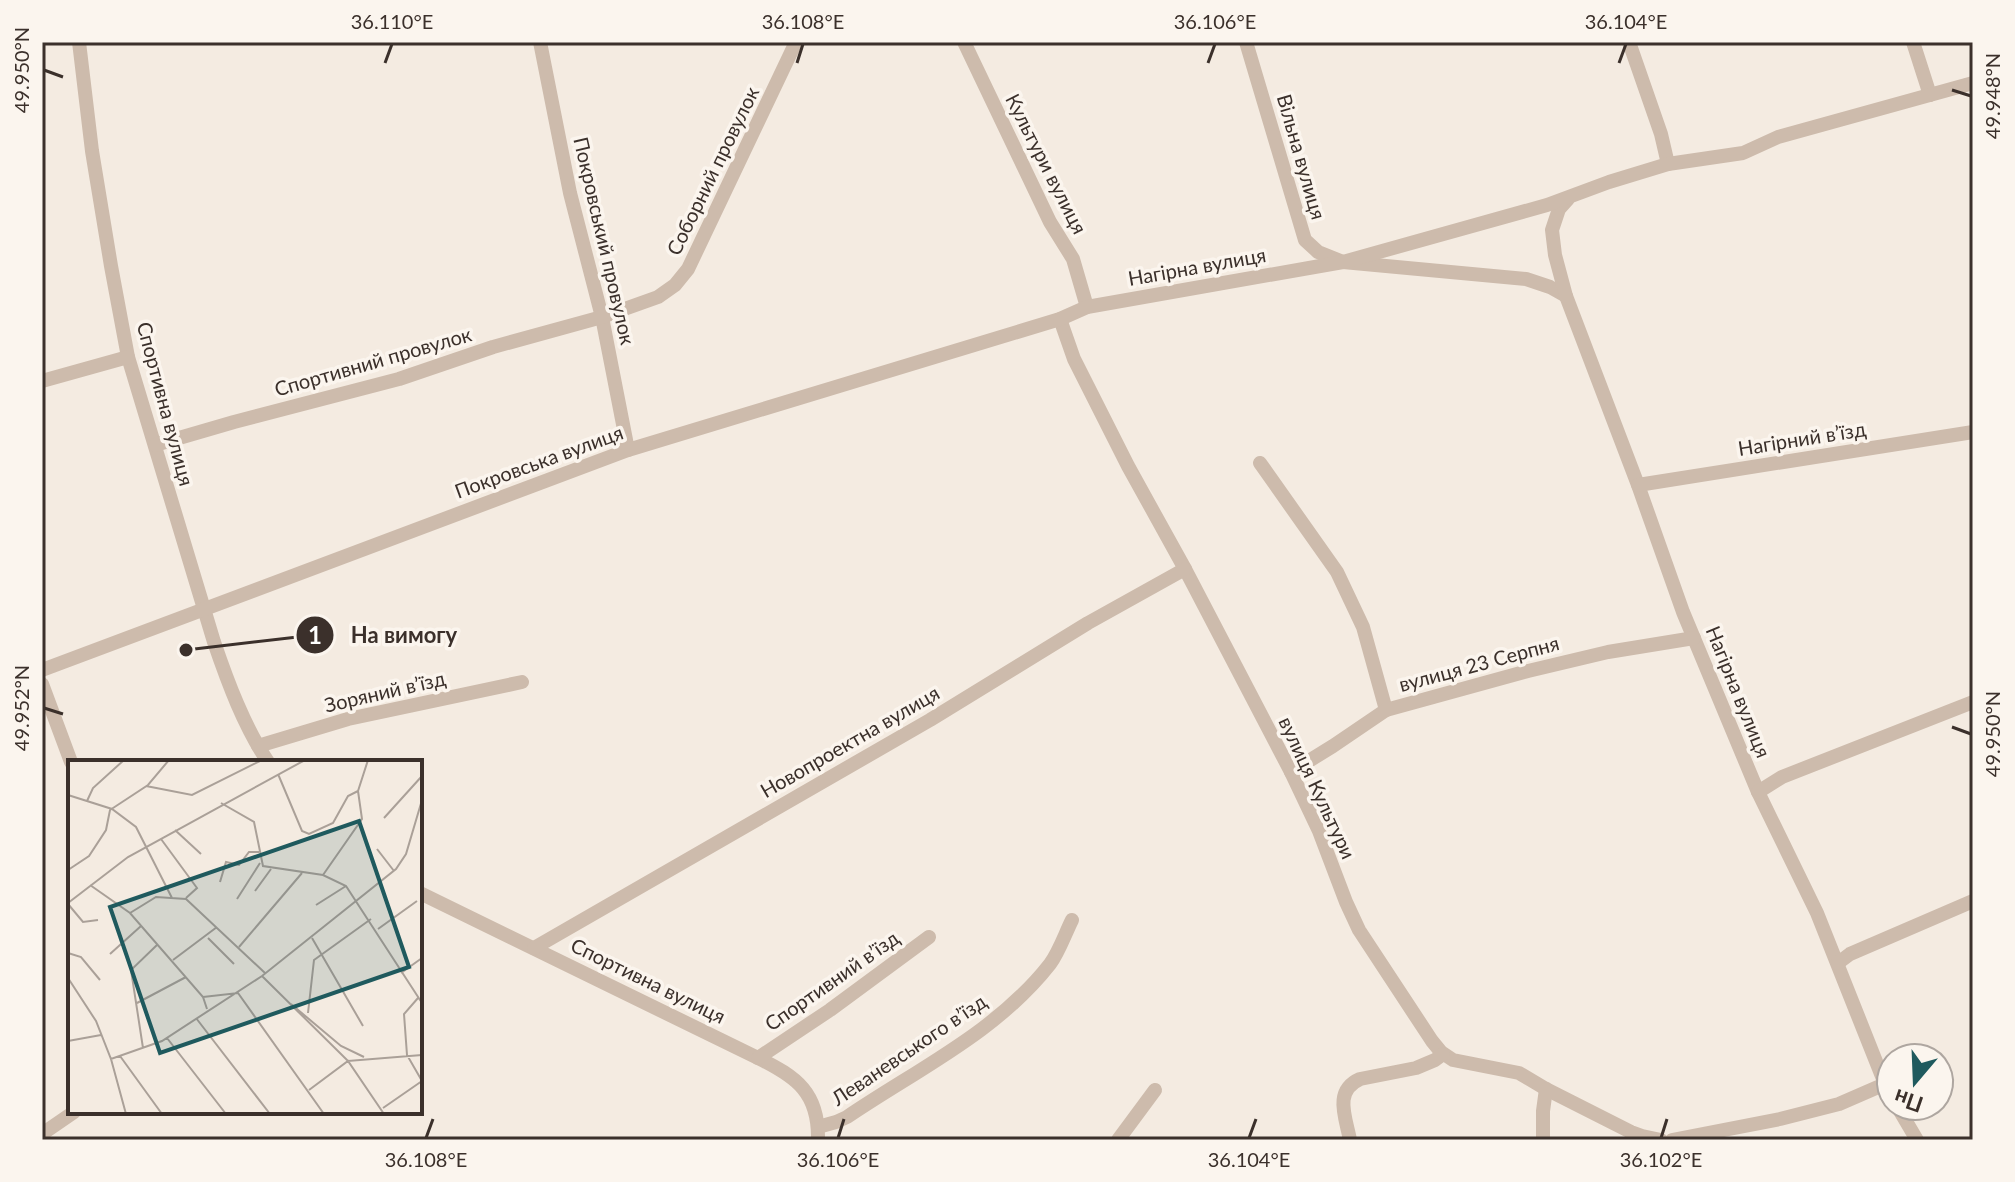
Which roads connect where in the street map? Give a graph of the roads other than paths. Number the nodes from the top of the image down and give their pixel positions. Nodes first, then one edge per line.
1 (79, 42) edge
2 (540, 42) edge
3 (796, 42) edge
4 (964, 42) edge
5 (1246, 42) edge
6 (1629, 42) edge
7 (1913, 42) edge
8 (1973, 83) edge
9 (1930, 95) junction
10 (1668, 164) junction
11 (1568, 198) junction
12 (1343, 262) junction
13 (1566, 296) junction
14 (1087, 307) junction
15 (602, 317) junction
16 (1060, 319) junction
17 (128, 357) junction
18 (42, 381) edge
19 (1973, 432) edge
20 (155, 445) junction
21 (628, 450) junction
22 (1260, 463) dead end
23 (1638, 485) junction
24 (1185, 569) junction
25 (203, 610) junction
26 (1694, 638) junction
27 (42, 670) edge
28 (522, 682) dead end
29 (42, 684) edge
30 (1973, 702) edge
31 (1386, 710) junction
32 (258, 746) junction
33 (70, 760) edge
34 (267, 760) edge
35 (1291, 772) junction
36 (1758, 792) junction
37 (422, 894) edge
38 (1973, 901) edge
39 (1072, 920) dead end
40 (929, 937) dead end
41 (534, 948) junction
42 (1838, 963) junction
43 (1443, 1054) junction
44 (1875, 1057) edge
45 (758, 1058) junction
46 (1546, 1089) junction
47 (1155, 1090) dead end
48 (1875, 1094) edge
49 (71, 1114) edge
50 (1906, 1122) edge
51 (42, 1134) edge
52 (818, 1134) edge
53 (1118, 1140) edge
54 (1350, 1140) edge
55 (1543, 1140) edge
56 (1661, 1140) edge
57 (1672, 1140) edge
58 (1917, 1140) edge

1 - 17 street, Спортивна вулиця
2 - 15 street, Покровський провулок
3 - 15 street, Соборний провулок
4 - 14 street, Культури вулиця
5 - 12 street, Вільна вулиця
6 - 10 street
7 - 9 street
8 - 9 street, Нагірна вулиця
9 - 10 street, Нагірна вулиця
10 - 11 street, Нагірна вулиця
11 - 12 street, Нагірна вулиця
11 - 13 street, Нагірна вулиця
12 - 13 street, Нагірна вулиця
12 - 14 street, Нагірна вулиця
13 - 23 street, Нагірна вулиця
14 - 16 street, Нагірна вулиця
15 - 20 street, Спортивний провулок
15 - 21 street, Покровський провулок
16 - 21 street, Покровська вулиця
16 - 24 street, вулиця Культури
17 - 18 street
17 - 20 street, Спортивна вулиця
19 - 23 street, Нагірний в’їзд
20 - 25 street, Спортивна вулиця
21 - 25 street, Покровська вулиця
22 - 31 street
23 - 26 street, Нагірна вулиця
24 - 35 street, вулиця Культури
24 - 41 street, Новопроектна вулиця
25 - 27 street, Покровська вулиця
25 - 32 street, Спортивна вулиця
26 - 31 street, вулиця 23 Серпня
26 - 36 street, Нагірна вулиця
28 - 32 street, Зоряний в’їзд
29 - 33 street
30 - 36 street
31 - 35 street, вулиця 23 Серпня
32 - 34 street, Спортивна вулиця
35 - 43 street, вулиця Культури
36 - 42 street, Нагірна вулиця
37 - 41 street, Спортивна вулиця
38 - 42 street
39 - 52 street, Леваневського в’їзд
40 - 45 street, Спортивний в’їзд
41 - 45 street, Спортивна вулиця
42 - 44 street, Нагірна вулиця
43 - 46 street
43 - 54 street
45 - 52 street, Спортивна вулиця
46 - 55 street
46 - 56 street
47 - 53 street
48 - 57 street
49 - 51 street
50 - 58 street

